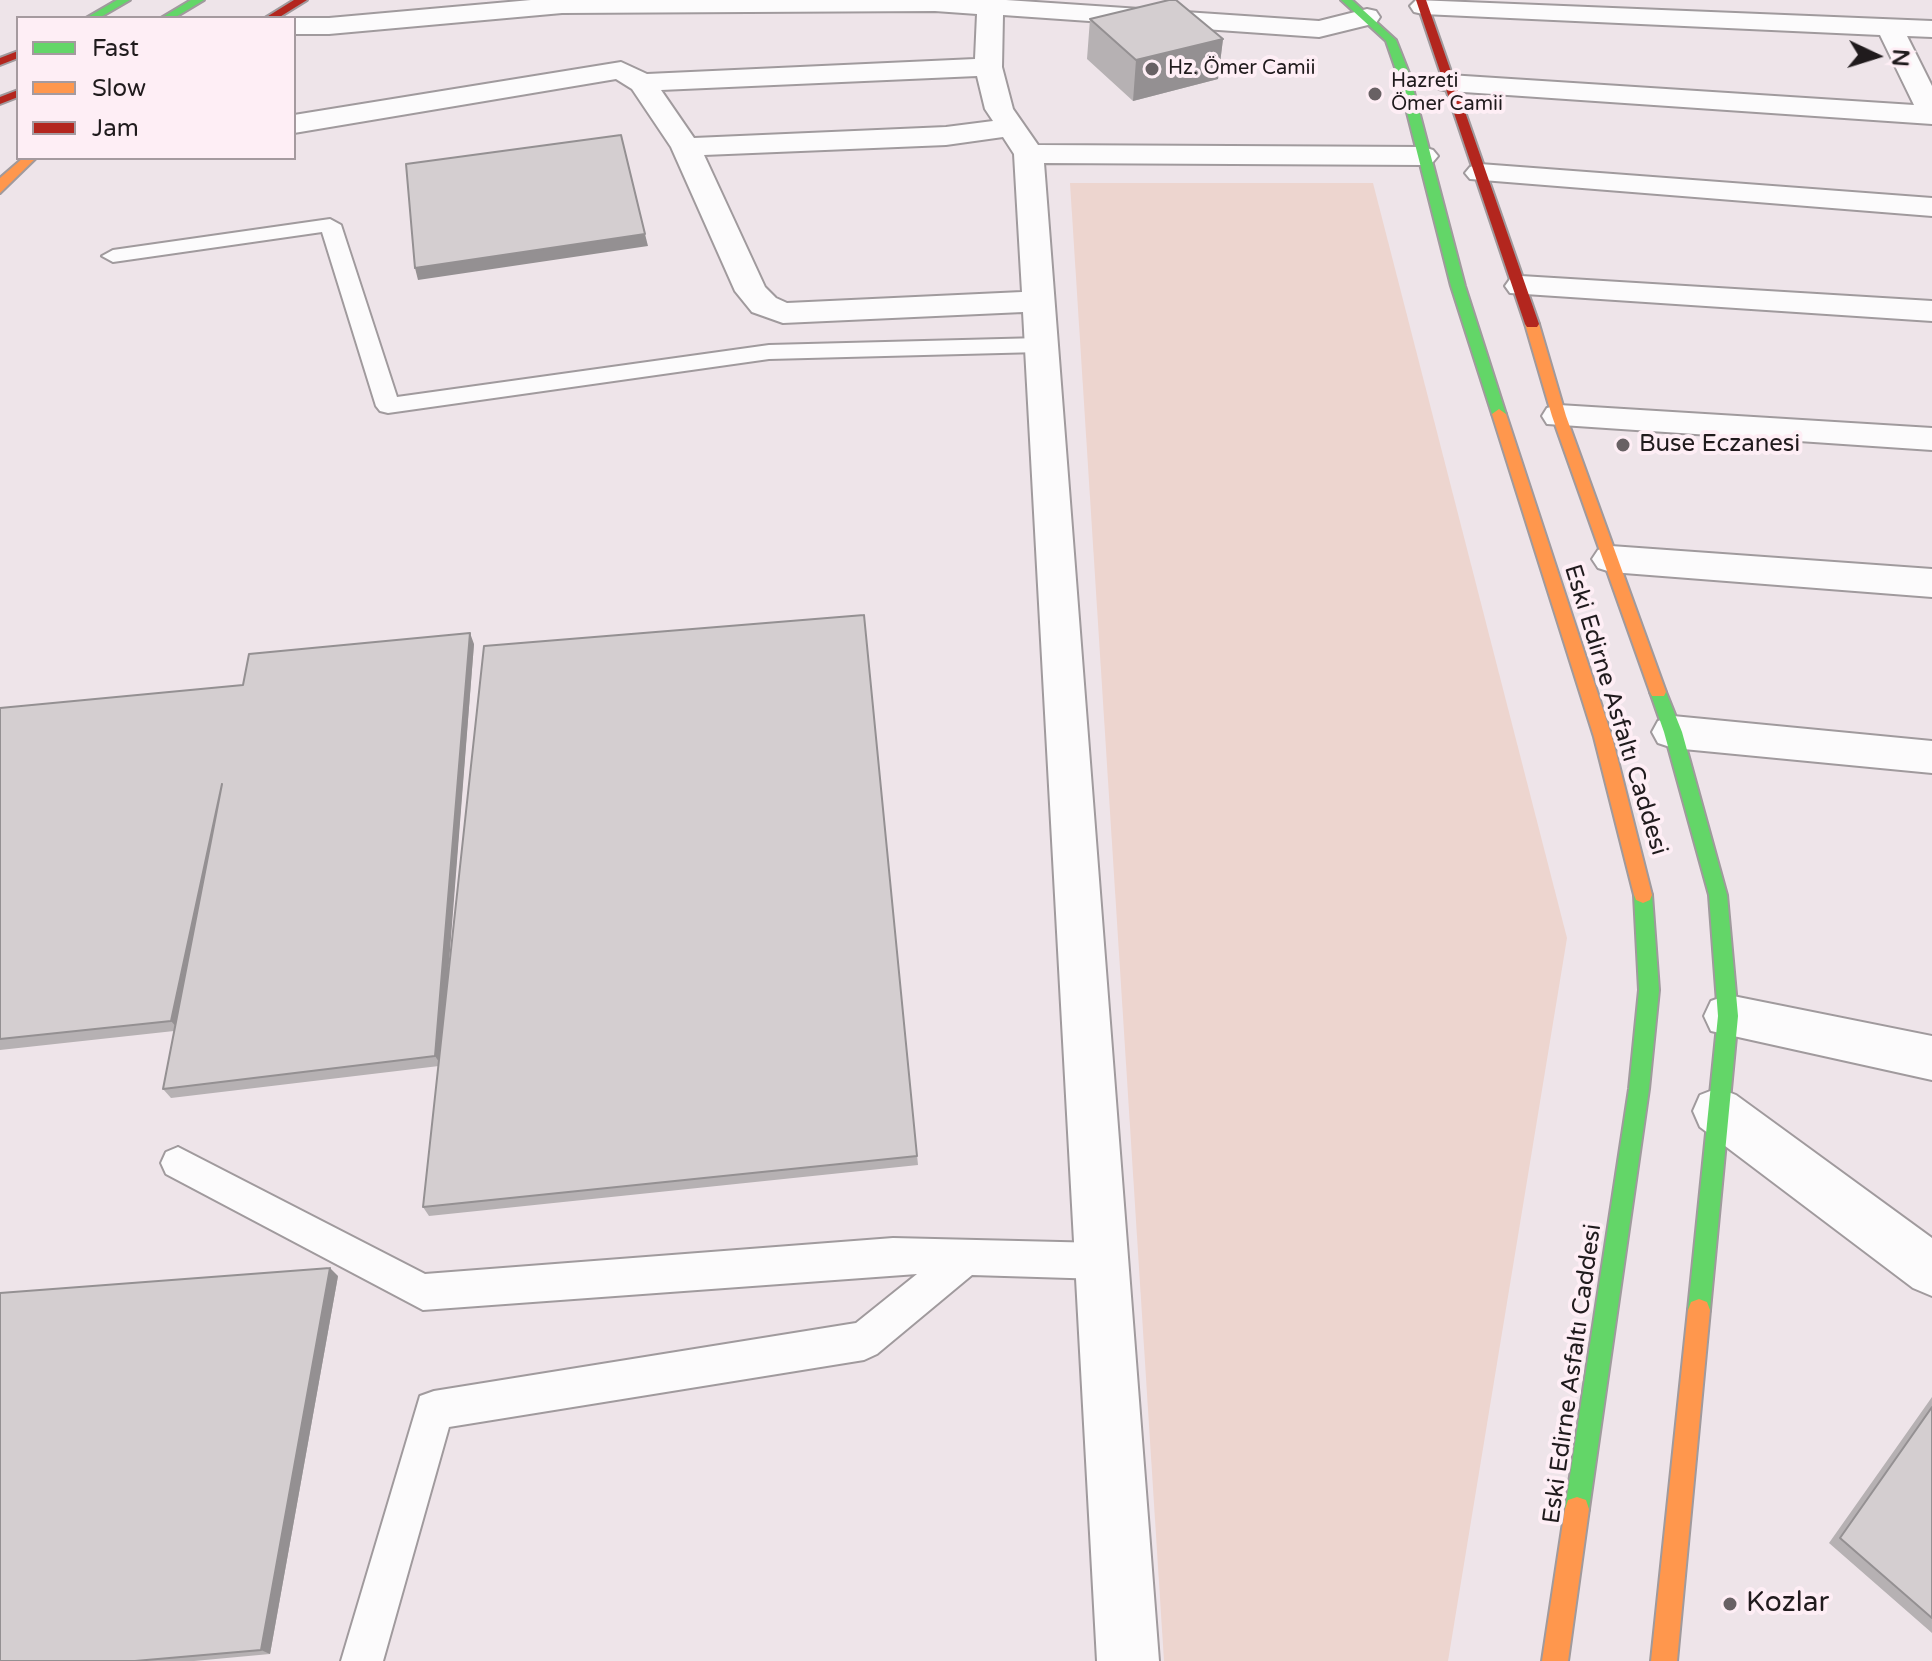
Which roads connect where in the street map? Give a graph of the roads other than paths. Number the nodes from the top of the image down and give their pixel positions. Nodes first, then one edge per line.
1 (125, 0) edge
2 (199, 0) edge
3 (302, 0) edge
4 (1346, 0) edge
5 (563, 2) edge
6 (991, 4) edge
7 (1401, 10) edge
8 (1729, 11) edge
9 (95, 16) edge
10 (170, 16) edge
11 (274, 16) edge
12 (296, 26) edge
13 (582, 27) dead end
14 (1890, 28) junction
15 (1932, 29) edge
16 (601, 48) dead end
17 (988, 67) junction
18 (1921, 73) edge
19 (631, 76) junction
20 (1449, 83) junction
21 (1932, 115) edge
22 (296, 124) edge
23 (1020, 141) junction
24 (686, 147) junction
25 (1423, 156) junction
26 (28, 160) edge
27 (1480, 173) junction
28 (0, 189) edge
29 (1932, 207) edge
30 (113, 256) dead end
31 (1521, 286) junction
32 (1040, 301) junction
33 (1932, 311) edge
34 (1040, 345) junction
35 (1559, 416) junction
36 (1932, 439) edge
37 (1611, 559) junction
38 (1932, 583) edge
39 (1673, 732) junction
40 (1932, 757) edge
41 (1728, 1016) junction
42 (1932, 1058) edge
43 (1718, 1111) junction
44 (178, 1163) dead end
45 (965, 1258) junction
46 (1102, 1261) junction
47 (1932, 1270) edge
48 (362, 1661) edge
49 (1128, 1661) edge
50 (1555, 1661) edge
51 (1664, 1661) edge

1 - 9 main road
2 - 10 main road
3 - 11 main road
4 - 7 main road, Eski Edirne Asfaltı Caddesi
5 - 6 street
5 - 12 street
5 - 13 street
6 - 7 street
6 - 17 street
7 - 8 street
7 - 20 main road, Eski Edirne Asfaltı Caddesi
7 - 25 main road, Eski Edirne Asfaltı Caddesi
8 - 14 street
14 - 15 street
14 - 18 street
16 - 19 street
17 - 19 street
17 - 23 street
18 - 21 street
19 - 22 street
19 - 24 street
20 - 21 street
20 - 27 main road, Eski Edirne Asfaltı Caddesi
23 - 24 street
23 - 25 street
23 - 32 street
24 - 32 street
25 - 27 main road
25 - 50 main road, Eski Edirne Asfaltı Caddesi
26 - 28 main road
27 - 29 street
27 - 31 main road, Eski Edirne Asfaltı Caddesi
30 - 34 lane
31 - 33 street
31 - 35 main road, Eski Edirne Asfaltı Caddesi
32 - 34 street
34 - 46 street
35 - 36 street
35 - 37 main road, Eski Edirne Asfaltı Caddesi
37 - 38 street
37 - 39 main road, Eski Edirne Asfaltı Caddesi
39 - 40 street
39 - 41 main road, Eski Edirne Asfaltı Caddesi
41 - 42 street
41 - 43 main road, Eski Edirne Asfaltı Caddesi
43 - 47 street
43 - 51 main road, Eski Edirne Asfaltı Caddesi
44 - 45 lane
45 - 46 lane
45 - 48 lane
46 - 49 street

